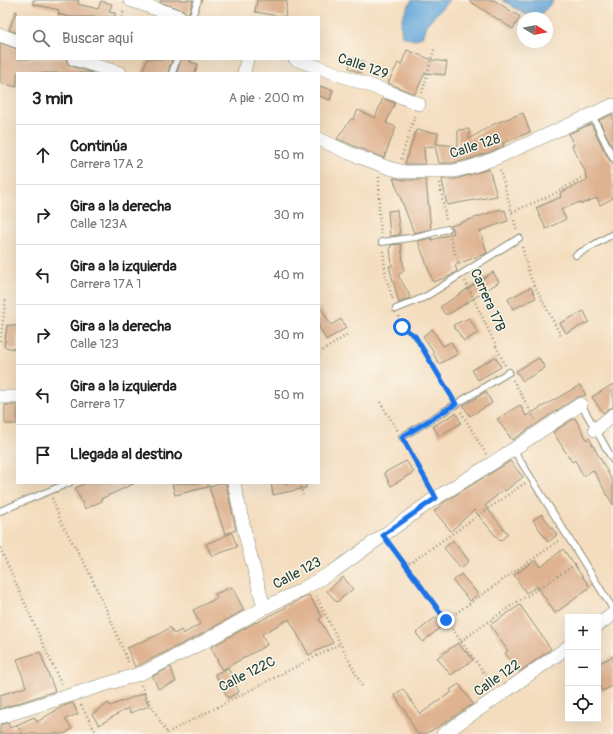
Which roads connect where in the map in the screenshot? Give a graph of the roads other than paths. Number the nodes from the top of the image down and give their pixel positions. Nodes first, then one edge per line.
1 (130, 0) edge
2 (198, 0) edge
3 (177, 16) edge
4 (192, 16) edge
5 (0, 35) edge
6 (16, 41) edge
7 (77, 60) edge
8 (177, 60) edge
9 (247, 60) edge
10 (298, 60) edge
11 (117, 72) edge
12 (172, 72) edge
13 (244, 72) edge
14 (419, 104) dead end
15 (613, 105) edge
16 (592, 115) junction
17 (320, 139) edge
18 (613, 158) edge
19 (447, 229) road end
20 (613, 234) edge
21 (519, 238) road end
22 (382, 242) dead end
23 (576, 255) dead end
24 (396, 309) dead end
25 (509, 372) road end
26 (0, 397) edge
27 (16, 397) edge
28 (581, 404) joint
29 (613, 415) edge
30 (596, 430) junction
31 (402, 437) road end
32 (513, 449) junction
33 (613, 460) edge
34 (234, 484) edge
35 (61, 485) edge
36 (0, 511) edge
37 (264, 608) junction
38 (613, 609) edge
39 (613, 614) edge
40 (601, 623) edge
41 (565, 648) edge
42 (0, 717) edge
43 (443, 734) edge

1 - 3 street
2 - 4 lane
5 - 6 street
7 - 11 street
8 - 12 lane
9 - 13 street
10 - 14 street, Calle 129
15 - 16 street, Calle 128
16 - 17 street, Calle 128
16 - 18 lane
19 - 22 lane
20 - 23 lane
21 - 24 lane
25 - 31 lane
26 - 27 street
28 - 30 lane
28 - 32 street, Calle 123
29 - 30 street
30 - 33 lane
32 - 37 street, Calle 123
32 - 38 lane
34 - 37 street
35 - 36 lane
37 - 42 street, Calle 123
39 - 40 street
41 - 43 street, Calle 122

